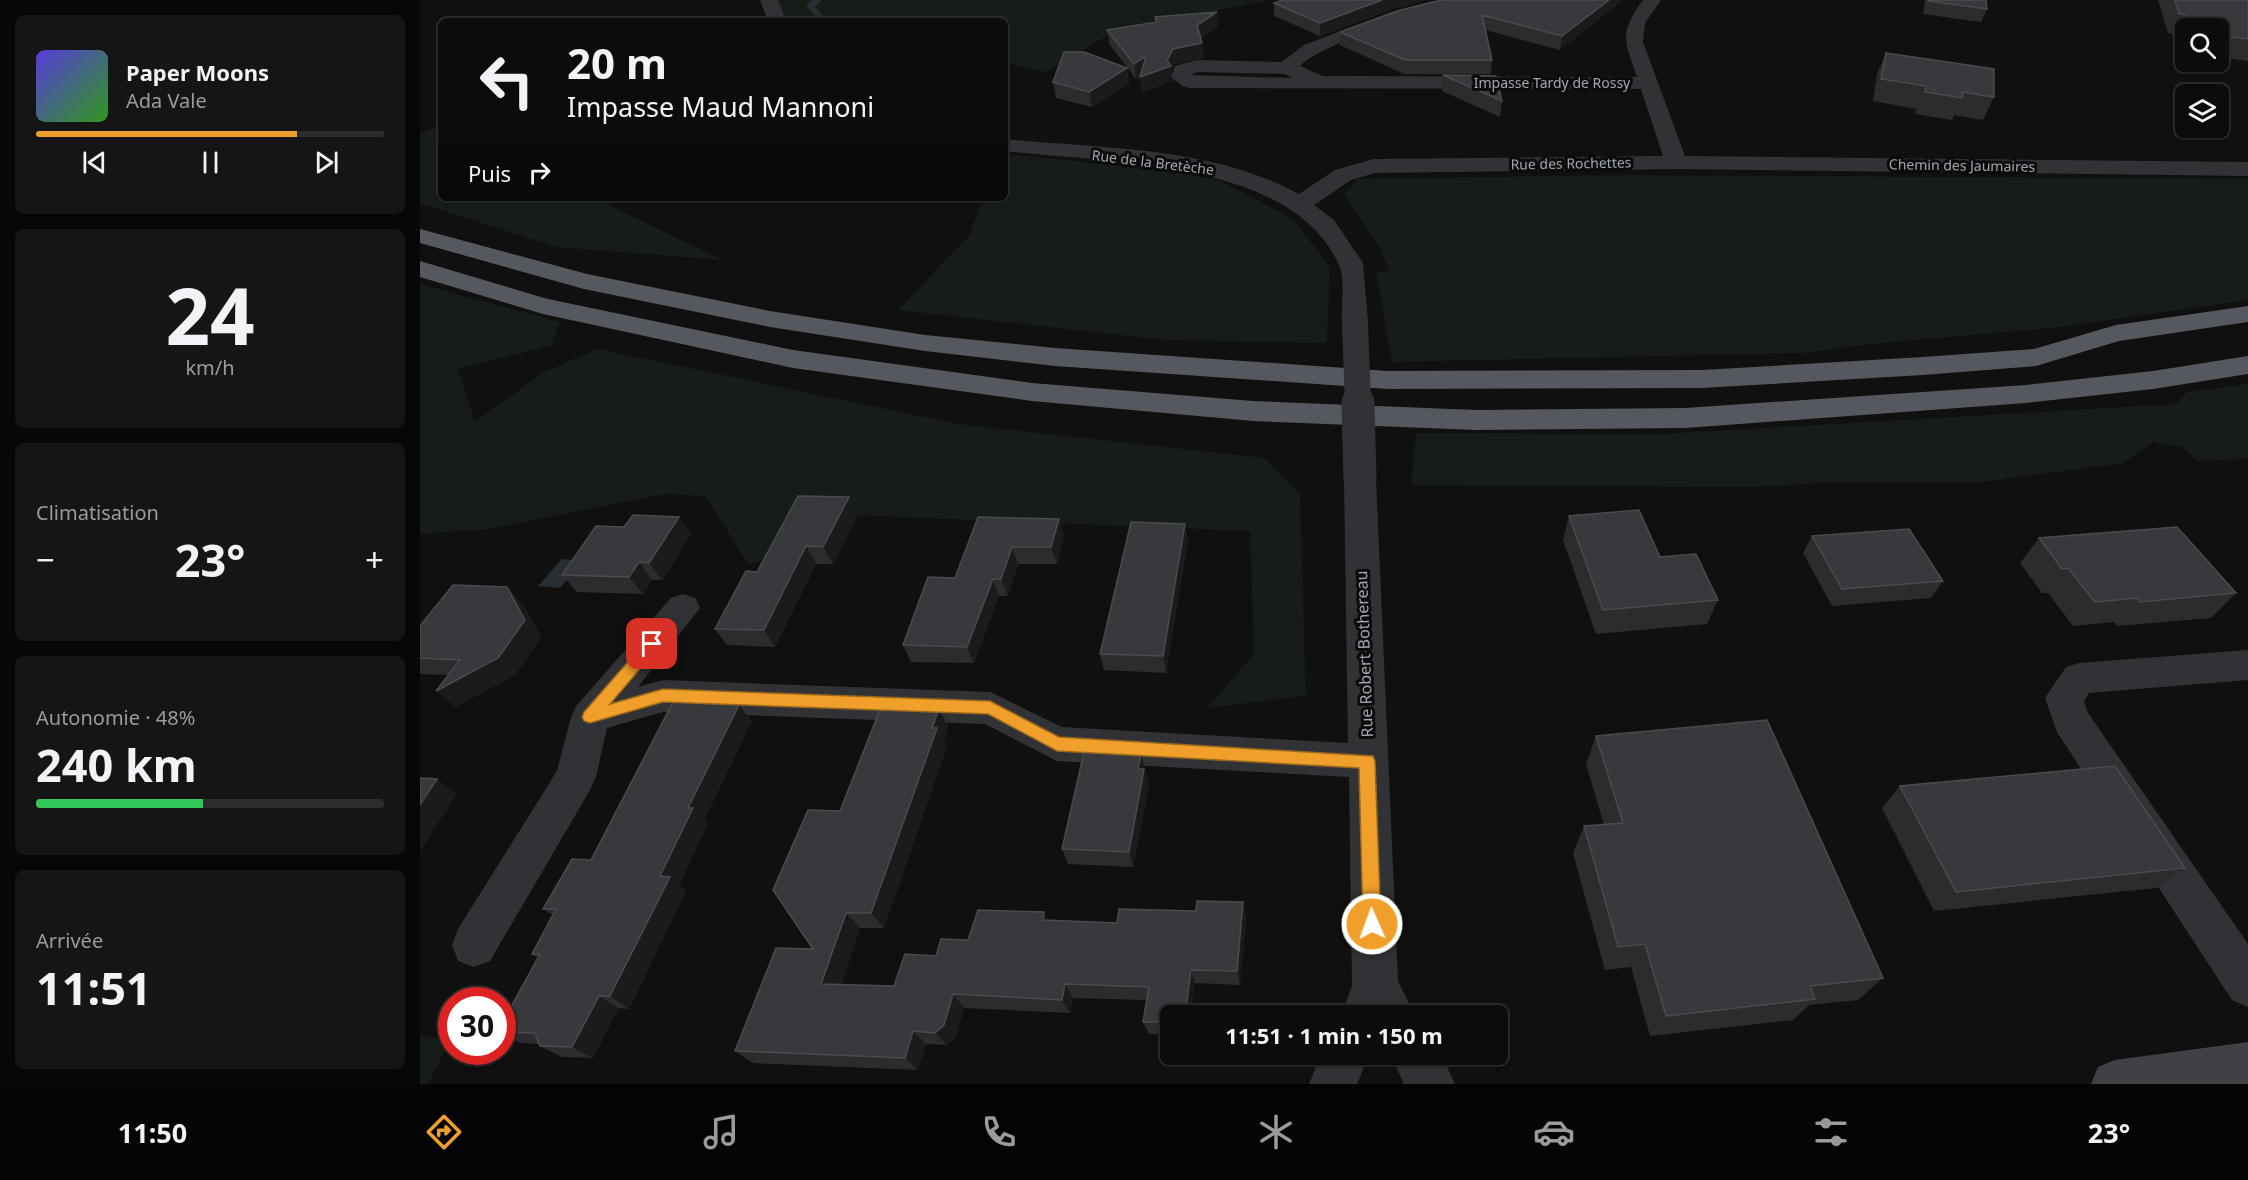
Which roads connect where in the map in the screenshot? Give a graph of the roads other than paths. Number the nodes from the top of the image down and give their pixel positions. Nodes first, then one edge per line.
1 (769, 0) edge
2 (1452, 0) edge
3 (1652, 0) edge
4 (776, 18) edge
5 (1290, 68) junction
6 (1321, 82) junction
7 (1650, 83) junction
8 (1008, 145) edge
9 (1676, 162) junction
10 (2248, 169) edge
11 (1301, 203) junction
12 (420, 236) edge
13 (420, 269) edge
14 (2248, 314) edge
15 (1354, 322) joint
16 (2248, 330) edge
17 (2036, 357) junction
18 (2248, 365) edge
19 (683, 608) dead end
20 (2248, 665) edge
21 (590, 717) junction
22 (1367, 761) junction
23 (474, 945) dead end
24 (2248, 984) edge
25 (1377, 1005) edge
26 (1341, 1065) edge
27 (1420, 1065) edge
28 (2248, 1065) edge
29 (1333, 1084) edge
30 (1431, 1084) edge
31 (2115, 1084) edge

1 - 4 street
2 - 5 street
3 - 7 street
5 - 6 street, Impasse Tardy de Rossy
5 - 6 street
6 - 7 street, Impasse Tardy de Rossy
7 - 9 street
8 - 11 street, Rue de la Bretèche
9 - 10 street, Chemin des Jaumaires
9 - 11 street, Rue des Rochettes
11 - 15 street, Rue de la Bretèche
12 - 17 highway
13 - 18 highway
14 - 17 highway
15 - 22 street, Rue Robert Bothereau, bridge
16 - 17 highway
19 - 21 street
20 - 24 street
21 - 22 street
21 - 23 street
22 - 25 street, Rue Robert Bothereau
26 - 29 street
27 - 30 street
28 - 31 main road

